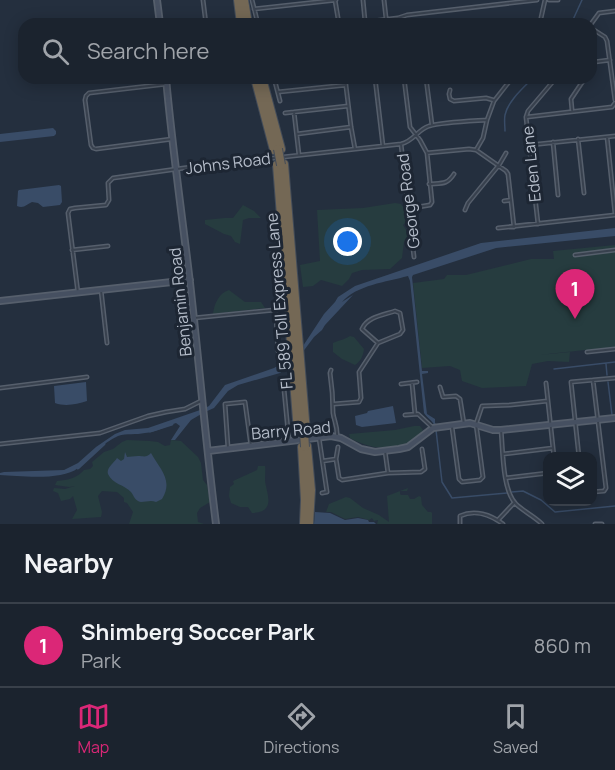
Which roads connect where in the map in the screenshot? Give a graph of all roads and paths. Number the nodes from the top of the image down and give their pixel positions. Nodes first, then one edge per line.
1 (157, 0) edge
2 (203, 0) edge
3 (241, 0) edge
4 (252, 0) edge
5 (336, 0) edge
6 (363, 0) edge
7 (384, 0) edge
8 (472, 0) edge
9 (537, 0) edge
10 (547, 0) edge
11 (558, 0) edge
12 (496, 2) edge
13 (473, 7) junction
14 (254, 9) junction
15 (615, 11) edge
16 (159, 18) edge
17 (205, 18) edge
18 (243, 18) edge
19 (256, 18) edge
20 (338, 18) edge
21 (365, 18) edge
22 (386, 18) edge
23 (394, 18) edge
24 (541, 18) edge
25 (595, 18) edge
26 (597, 32) edge
27 (610, 60) junction
28 (597, 62) edge
29 (166, 84) joint
30 (261, 84) edge
31 (276, 84) edge
32 (376, 84) edge
33 (405, 84) edge
34 (427, 84) edge
35 (506, 84) edge
36 (551, 84) edge
37 (581, 84) edge
38 (346, 85) joint
39 (450, 90) dead end
40 (278, 92) junction
41 (280, 101) dead end
42 (494, 101) junction
43 (615, 102) edge
44 (348, 106) junction
45 (572, 111) junction
46 (285, 112) dead end
47 (294, 112) junction
48 (526, 117) junction
49 (487, 120) junction
50 (432, 125) junction
51 (351, 127) junction
52 (297, 134) junction
53 (416, 136) junction
54 (615, 136) edge
55 (607, 137) junction
56 (172, 139) junction
57 (578, 139) junction
58 (552, 142) junction
59 (401, 144) junction
60 (530, 145) junction
61 (383, 146) junction
62 (355, 149) junction
63 (476, 150) junction
64 (427, 153) junction
65 (506, 153) dead end
66 (299, 155) junction
67 (610, 161) junction
68 (615, 162) edge
69 (499, 165) junction
70 (175, 170) junction
71 (454, 174) dead end
72 (429, 184) junction
73 (584, 193) dead end
74 (558, 195) dead end
75 (511, 200) junction
76 (504, 201) dead end
77 (418, 207) dead end
78 (465, 210) dead end
79 (615, 214) edge
80 (538, 224) junction
81 (514, 226) junction
82 (498, 228) dead end
83 (108, 246) dead end
84 (72, 250) junction
85 (615, 250) edge
86 (575, 255) dead end
87 (414, 257) dead end
88 (190, 280) junction
89 (101, 290) junction
90 (78, 292) junction
91 (0, 302) edge
92 (194, 318) junction
93 (378, 343) junction
94 (107, 344) dead end
95 (615, 349) edge
96 (278, 351) dead end
97 (587, 352) dead end
98 (297, 365) junction
99 (331, 370) dead end
100 (87, 377) dead end
101 (615, 378) edge
102 (283, 379) dead end
103 (593, 380) junction
104 (417, 382) dead end
105 (412, 383) junction
106 (546, 383) dead end
107 (401, 384) dead end
108 (440, 387) dead end
109 (0, 388) edge
110 (547, 401) junction
111 (203, 403) junction
112 (334, 405) junction
113 (415, 414) junction
114 (405, 415) dead end
115 (615, 418) edge
116 (598, 420) junction
117 (574, 422) junction
118 (464, 424) junction
119 (476, 424) junction
120 (550, 424) junction
121 (452, 425) junction
122 (432, 428) junction
123 (501, 430) junction
124 (302, 432) junction
125 (337, 437) junction
126 (319, 438) junction
127 (289, 441) junction
128 (0, 444) edge
129 (251, 446) junction
130 (338, 447) dead end
131 (228, 448) junction
132 (553, 448) junction
133 (423, 449) dead end
134 (208, 451) junction
135 (385, 451) junction
136 (554, 452) edge
137 (578, 452) edge
138 (503, 453) junction
139 (336, 459) junction
140 (322, 461) junction
141 (388, 473) junction
142 (543, 473) edge
143 (506, 478) junction
144 (597, 492) edge
145 (322, 493) dead end
146 (514, 503) junction
147 (498, 520) junction
148 (216, 524) edge
149 (307, 524) edge
150 (460, 524) edge
151 (503, 524) edge
152 (542, 524) edge
153 (595, 524) edge
154 (602, 524) edge

1 - 16 street
2 - 17 street
3 - 18 highway
4 - 14 street
5 - 14 street
5 - 20 street
6 - 21 street
7 - 22 street
8 - 13 street
9 - 12 street
10 - 11 street
10 - 24 street
12 - 13 street
13 - 23 street
14 - 19 street
15 - 25 street
26 - 27 street
27 - 28 street
27 - 43 street
29 - 56 street, Benjamin Road
29 - 56 street
30 - 98 highway, bridge
31 - 40 street
32 - 61 street
33 - 53 street
34 - 50 street
35 - 42 street
36 - 48 street, Eden Lane
37 - 45 street
38 - 40 street
38 - 44 street
39 - 42 street
40 - 41 street
42 - 49 street
43 - 45 street
44 - 47 street
44 - 51 street
45 - 48 street
46 - 47 street
47 - 52 street
48 - 60 street, Eden Lane
49 - 50 street, Johns Road
49 - 63 street
50 - 53 street, Johns Road
51 - 52 street
51 - 62 street
52 - 66 street
53 - 59 street, Johns Road
53 - 64 street
54 - 55 street
55 - 57 street
55 - 67 street
56 - 70 street, Benjamin Road
57 - 58 street
57 - 73 street
58 - 60 street
58 - 74 street
59 - 61 street, Johns Road
59 - 87 street, George Road
60 - 80 street, Eden Lane
61 - 62 street, Johns Road
62 - 66 street, Johns Road
63 - 64 street
63 - 69 street
64 - 72 street
65 - 69 street
66 - 70 street, Johns Road
67 - 68 street
67 - 79 street
69 - 75 street
69 - 78 street
70 - 84 street, Johns Road
70 - 88 street, Benjamin Road
71 - 72 street
72 - 77 street
75 - 76 street
75 - 81 street
79 - 80 street
80 - 81 street
81 - 82 street
83 - 84 street
84 - 90 street, Johns Road
85 - 86 street
88 - 89 street
88 - 92 street, Benjamin Road
89 - 90 street
89 - 94 street
90 - 91 street
92 - 96 street
92 - 111 street, Benjamin Road
93 - 93 street
93 - 112 street
95 - 97 street
98 - 124 highway
98 - 124 highway
99 - 112 street
100 - 109 street
101 - 103 street
102 - 127 street
103 - 116 street
103 - 117 street
104 - 105 street
105 - 107 street
105 - 113 street
106 - 110 street
108 - 118 street
110 - 119 street
110 - 120 street
111 - 128 street
111 - 134 street, Benjamin Road
112 - 125 street
113 - 114 street
113 - 122 street
115 - 116 street, Barry Road
116 - 117 street, Barry Road
116 - 144 street
117 - 120 street, Barry Road
117 - 137 street
118 - 119 street, Barry Road
118 - 121 street, Barry Road
119 - 121 street
119 - 123 street, Barry Road
120 - 123 street, Barry Road
120 - 132 street
121 - 122 street, Barry Road
122 - 135 street, Barry Road
123 - 138 street
124 - 149 highway, bridge
125 - 126 street, Barry Road
125 - 135 street, Barry Road
126 - 127 street, Barry Road
126 - 140 street
127 - 129 street, Barry Road
129 - 131 street, Barry Road
129 - 131 street
130 - 139 street
131 - 134 street, Barry Road
132 - 136 street
132 - 138 street
133 - 141 street
134 - 148 street, Benjamin Road
135 - 141 street
138 - 143 street
139 - 140 street
139 - 141 street
140 - 145 street
142 - 143 street
143 - 146 street
146 - 147 street
146 - 152 street
147 - 150 street
147 - 151 street
153 - 154 street

